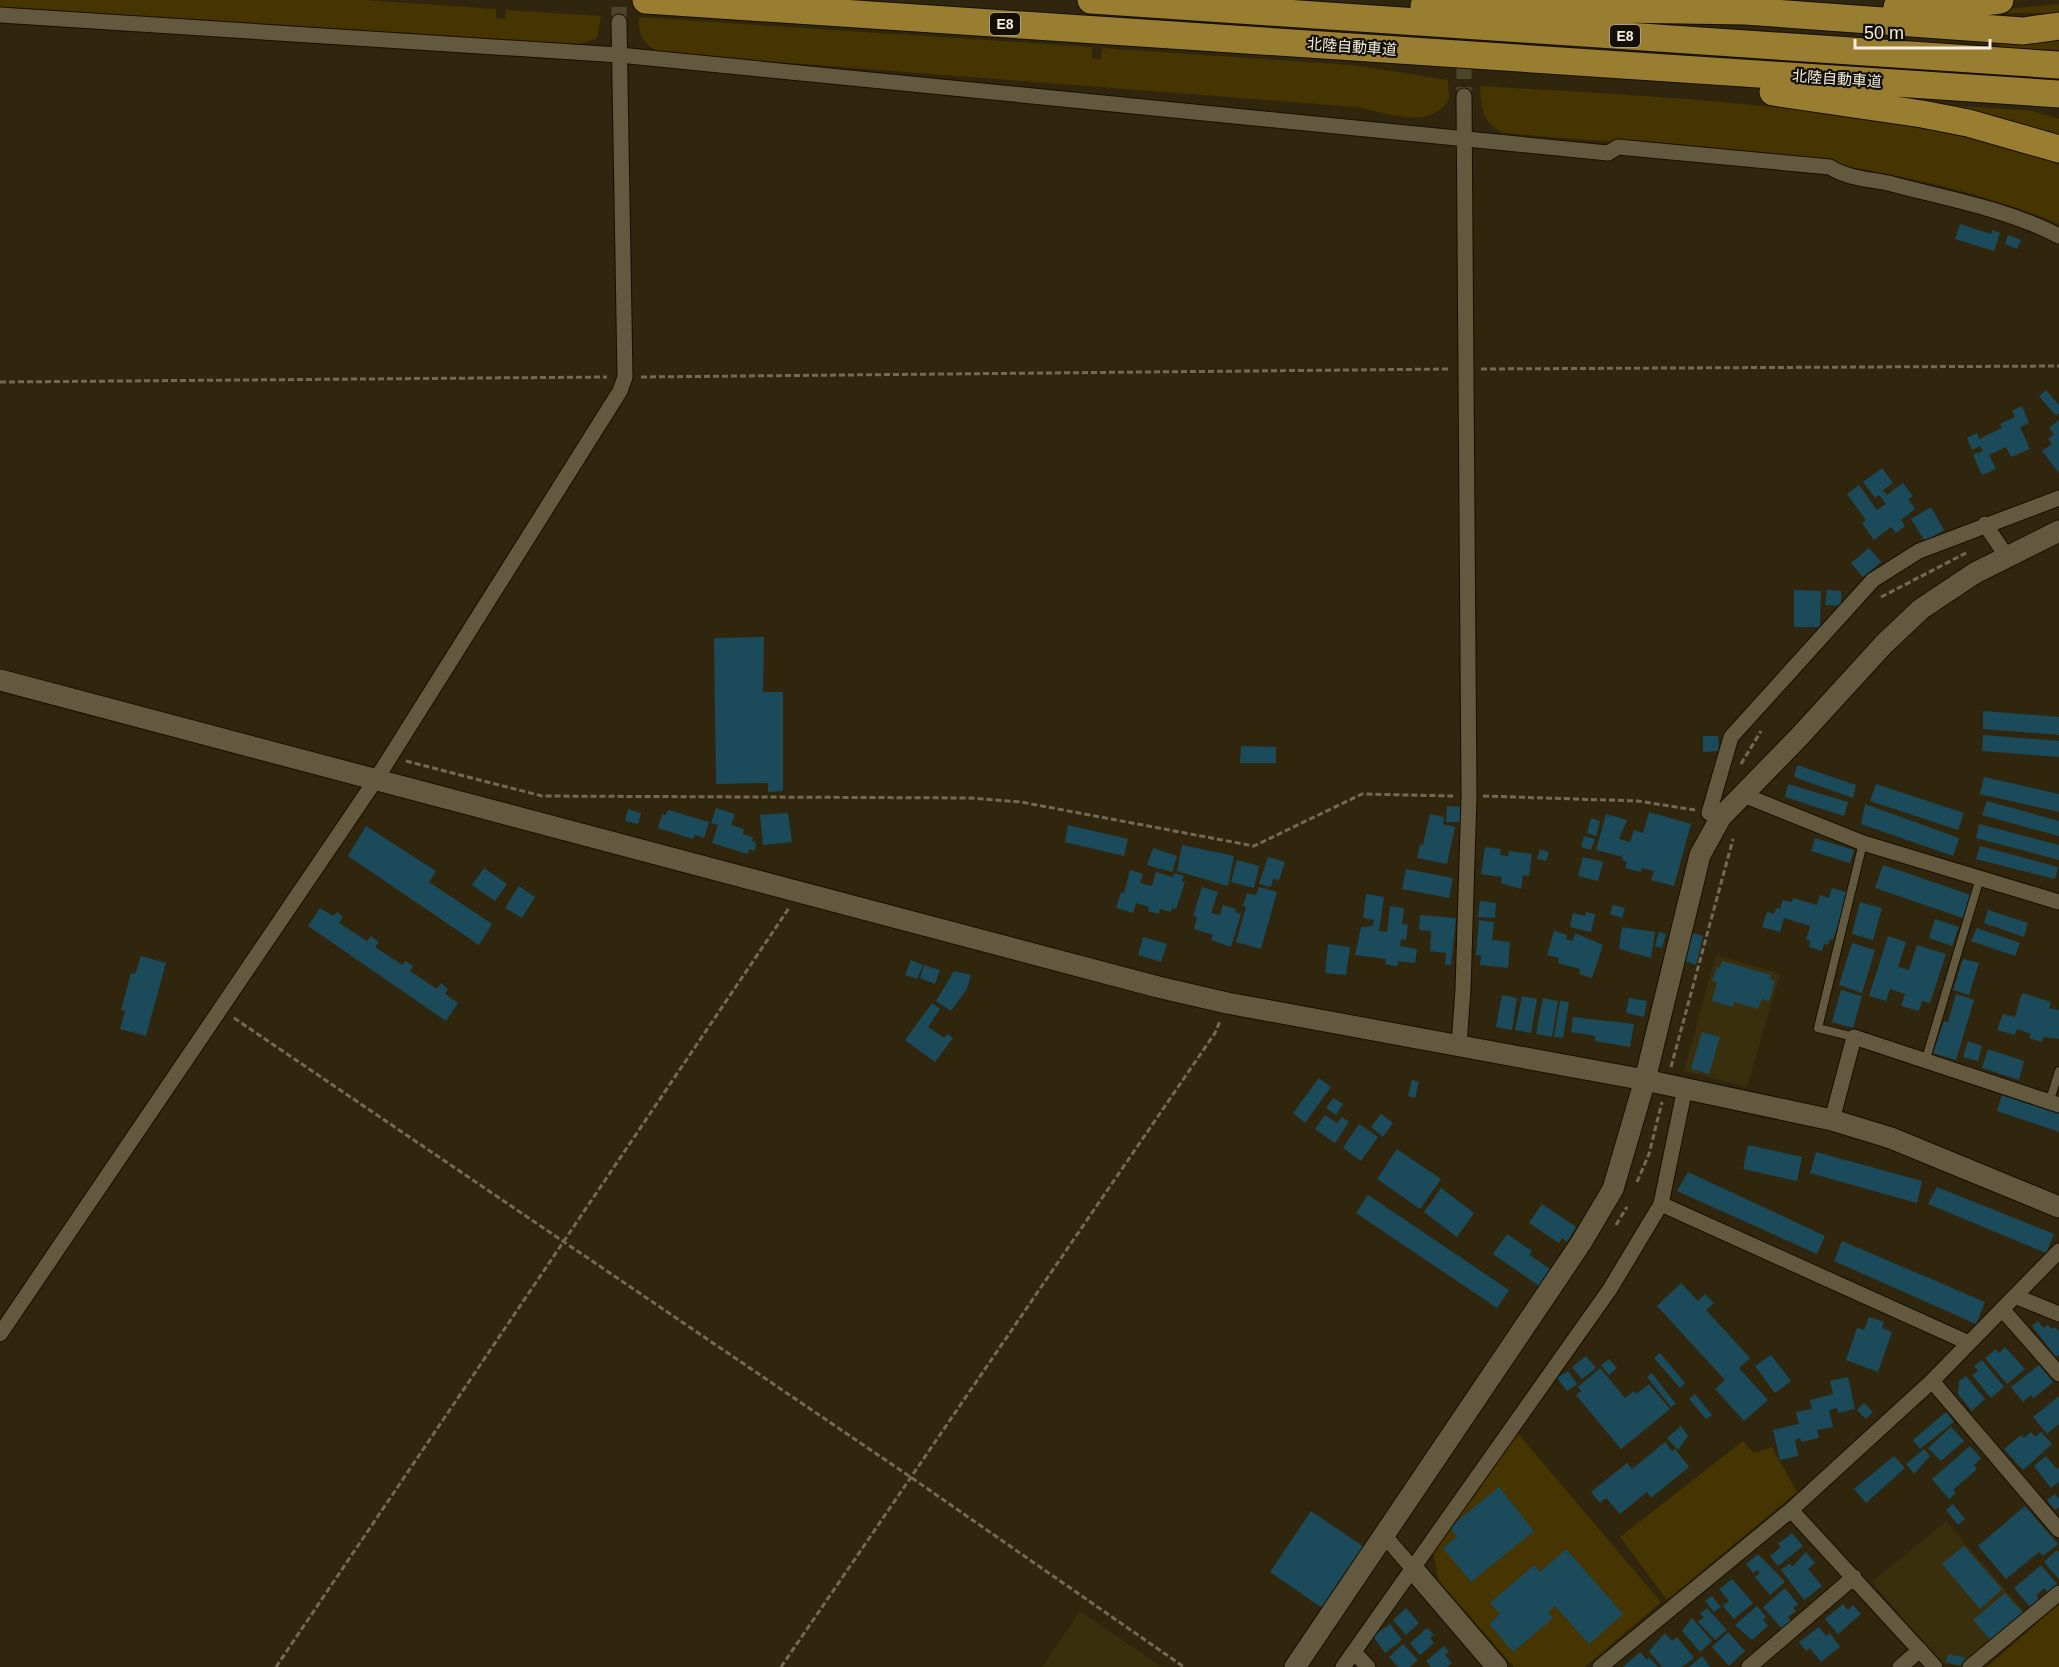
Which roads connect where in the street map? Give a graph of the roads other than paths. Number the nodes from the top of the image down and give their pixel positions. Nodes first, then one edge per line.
1 (646, 0) edge
2 (1091, 0) edge
3 (2000, 0) edge
4 (1192, 7) junction
5 (1745, 11) junction
6 (0, 15) edge
7 (619, 22) tunnel mouth
8 (2059, 26) edge
9 (1364, 48) junction
10 (619, 55) junction
11 (2059, 65) edge
12 (1464, 96) tunnel mouth
13 (2059, 96) edge
14 (1464, 140) junction
15 (2059, 150) edge
16 (2059, 236) edge
17 (2059, 498) edge
18 (1985, 524) junction
19 (2059, 531) edge
20 (2007, 557) junction
21 (0, 680) edge
22 (375, 781) junction
23 (1741, 794) junction
24 (1709, 813) road end
25 (1863, 843) junction
26 (1980, 878) junction
27 (2059, 902) edge
28 (1854, 1037) junction
29 (1459, 1045) junction
30 (1925, 1062) junction
31 (2059, 1071) edge
32 (1644, 1080) junction
33 (1685, 1088) junction
34 (2054, 1104) edge
35 (1832, 1119) junction
36 (1661, 1204) junction
37 (2059, 1208) edge
38 (2059, 1251) edge
39 (2015, 1296) junction
40 (2002, 1309) junction
41 (2059, 1314) edge
42 (0, 1334) edge
43 (1969, 1343) junction
44 (2059, 1374) edge
45 (1932, 1381) junction
46 (1791, 1510) junction
47 (2059, 1530) edge
48 (1383, 1534) junction
49 (1414, 1570) junction
50 (1854, 1577) junction
51 (2059, 1593) edge
52 (1920, 1650) junction
53 (1354, 1652) junction
54 (1295, 1667) edge
55 (1343, 1667) edge
56 (1368, 1667) edge
57 (1497, 1667) edge
58 (1600, 1667) edge
59 (1749, 1667) edge
60 (1900, 1667) edge
61 (1935, 1667) edge
62 (1970, 1667) edge

1 - 9 highway, 北陸自動車道 / E8
2 - 4 highway, 北陸自動車道 / E8
3 - 5 highway
4 - 5 highway
4 - 11 highway, 北陸自動車道 / E8
5 - 8 highway
6 - 10 street
7 - 10 street
9 - 13 highway, 北陸自動車道 / E8
9 - 15 highway
10 - 14 street
10 - 22 street
12 - 14 street
14 - 16 street
14 - 29 street
17 - 18 street
18 - 20 street
18 - 24 street
19 - 20 street
20 - 23 street
21 - 22 street
22 - 29 street
22 - 42 street
23 - 25 street
23 - 32 street
25 - 26 street
25 - 28 lane
26 - 27 street
26 - 30 lane
28 - 30 street
28 - 35 street
29 - 32 street
30 - 34 street
31 - 34 lane
32 - 33 street
32 - 48 street
33 - 35 street
33 - 36 street
35 - 37 street
36 - 43 street
36 - 49 street
38 - 39 street
39 - 40 street
39 - 41 street
40 - 43 street
40 - 44 street
43 - 45 street
45 - 46 street
45 - 47 street
46 - 50 street
46 - 58 street
48 - 49 street
48 - 54 street
49 - 53 street
49 - 57 street
50 - 52 street
50 - 59 street
51 - 62 street
52 - 60 street
52 - 61 street
53 - 55 street
53 - 56 street

